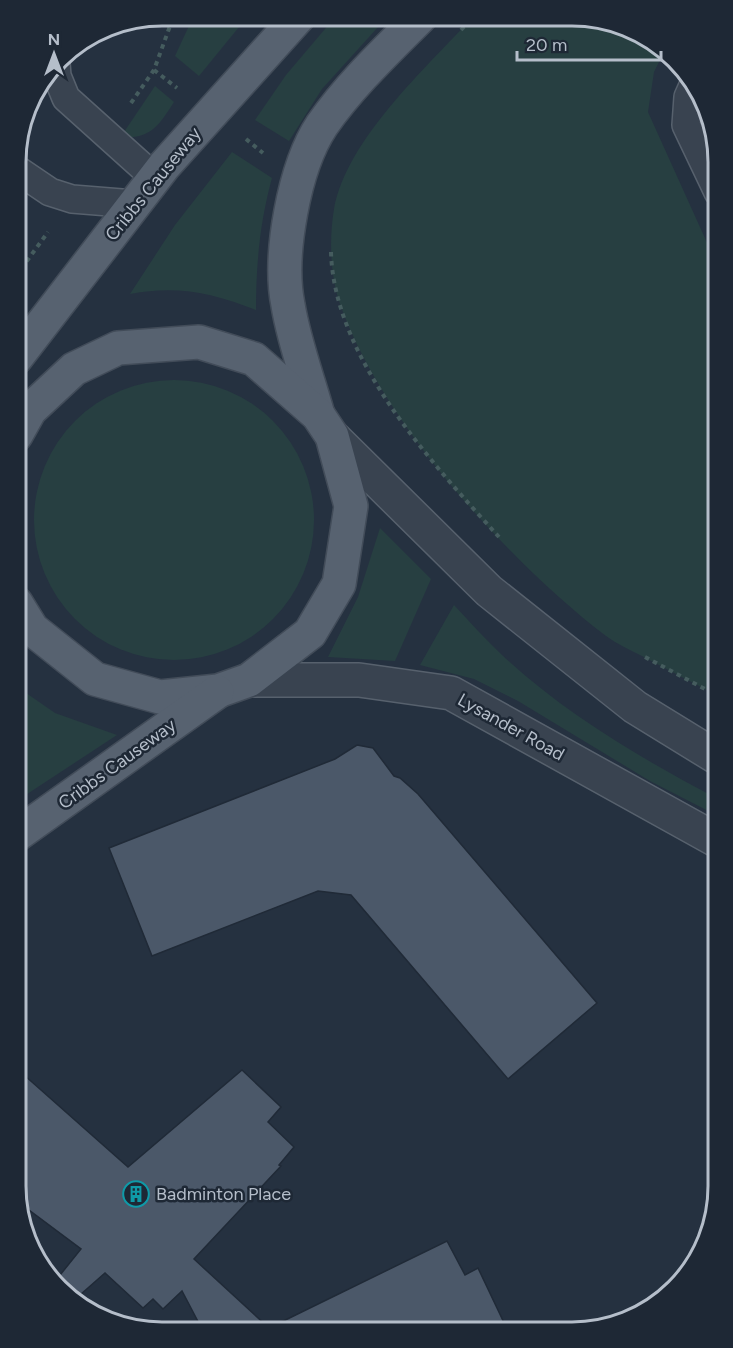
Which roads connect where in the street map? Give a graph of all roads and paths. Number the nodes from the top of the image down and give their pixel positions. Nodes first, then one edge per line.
1 (170, 26) edge
2 (290, 26) edge
3 (411, 26) edge
4 (465, 26) edge
5 (458, 34) dead end
6 (154, 70) dead end
7 (60, 84) edge
8 (689, 94) edge
9 (708, 171) edge
10 (26, 176) edge
11 (155, 178) junction
12 (134, 204) junction
13 (332, 243) dead end
14 (26, 345) edge
15 (26, 417) edge
16 (325, 426) junction
17 (502, 541) dead end
18 (26, 619) edge
19 (638, 654) dead end
20 (249, 680) junction
21 (707, 690) edge
22 (218, 691) junction
23 (707, 752) edge
24 (26, 828) edge
25 (707, 835) edge

1 - 6 path
2 - 11 main road, Cribbs Causeway
3 - 16 main road
4 - 5 path
7 - 11 lane
8 - 9 lane
10 - 12 lane
11 - 12 main road, Cribbs Causeway
12 - 14 main road, Cribbs Causeway
13 - 17 path
15 - 16 main road
16 - 20 main road
16 - 23 street
18 - 22 main road
19 - 21 path
20 - 22 main road
20 - 25 street, Lysander Road
22 - 24 main road, Cribbs Causeway

